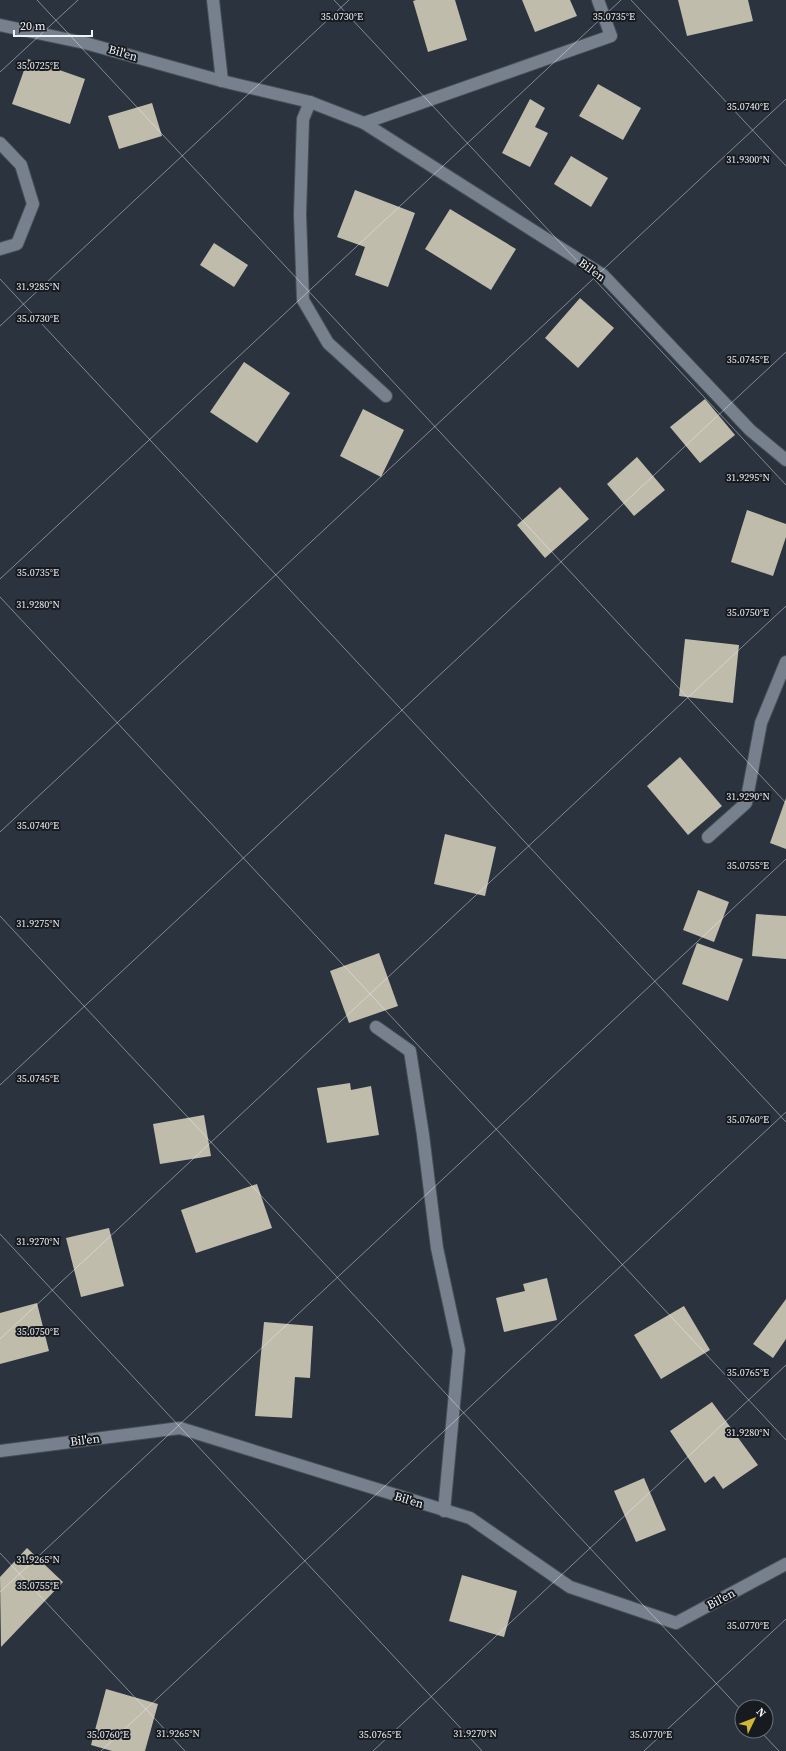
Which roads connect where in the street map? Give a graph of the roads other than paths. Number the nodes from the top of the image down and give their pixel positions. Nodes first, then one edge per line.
1 (213, 0) edge
2 (598, 0) edge
3 (0, 24) edge
4 (222, 81) junction
5 (310, 102) junction
6 (364, 123) junction
7 (0, 144) edge
8 (0, 250) edge
9 (386, 396) dead end
10 (786, 460) edge
11 (786, 662) edge
12 (708, 837) dead end
13 (376, 1027) dead end
14 (0, 1451) edge
15 (444, 1511) junction
16 (786, 1564) edge

1 - 4 street
2 - 6 street
3 - 4 street, Bil'en
4 - 5 street, Bil'en
5 - 6 street, Bil'en
5 - 9 street
6 - 10 street, Bil'en
7 - 8 street
11 - 12 street
13 - 15 street
14 - 15 street, Bil'en
15 - 16 street, Bil'en

